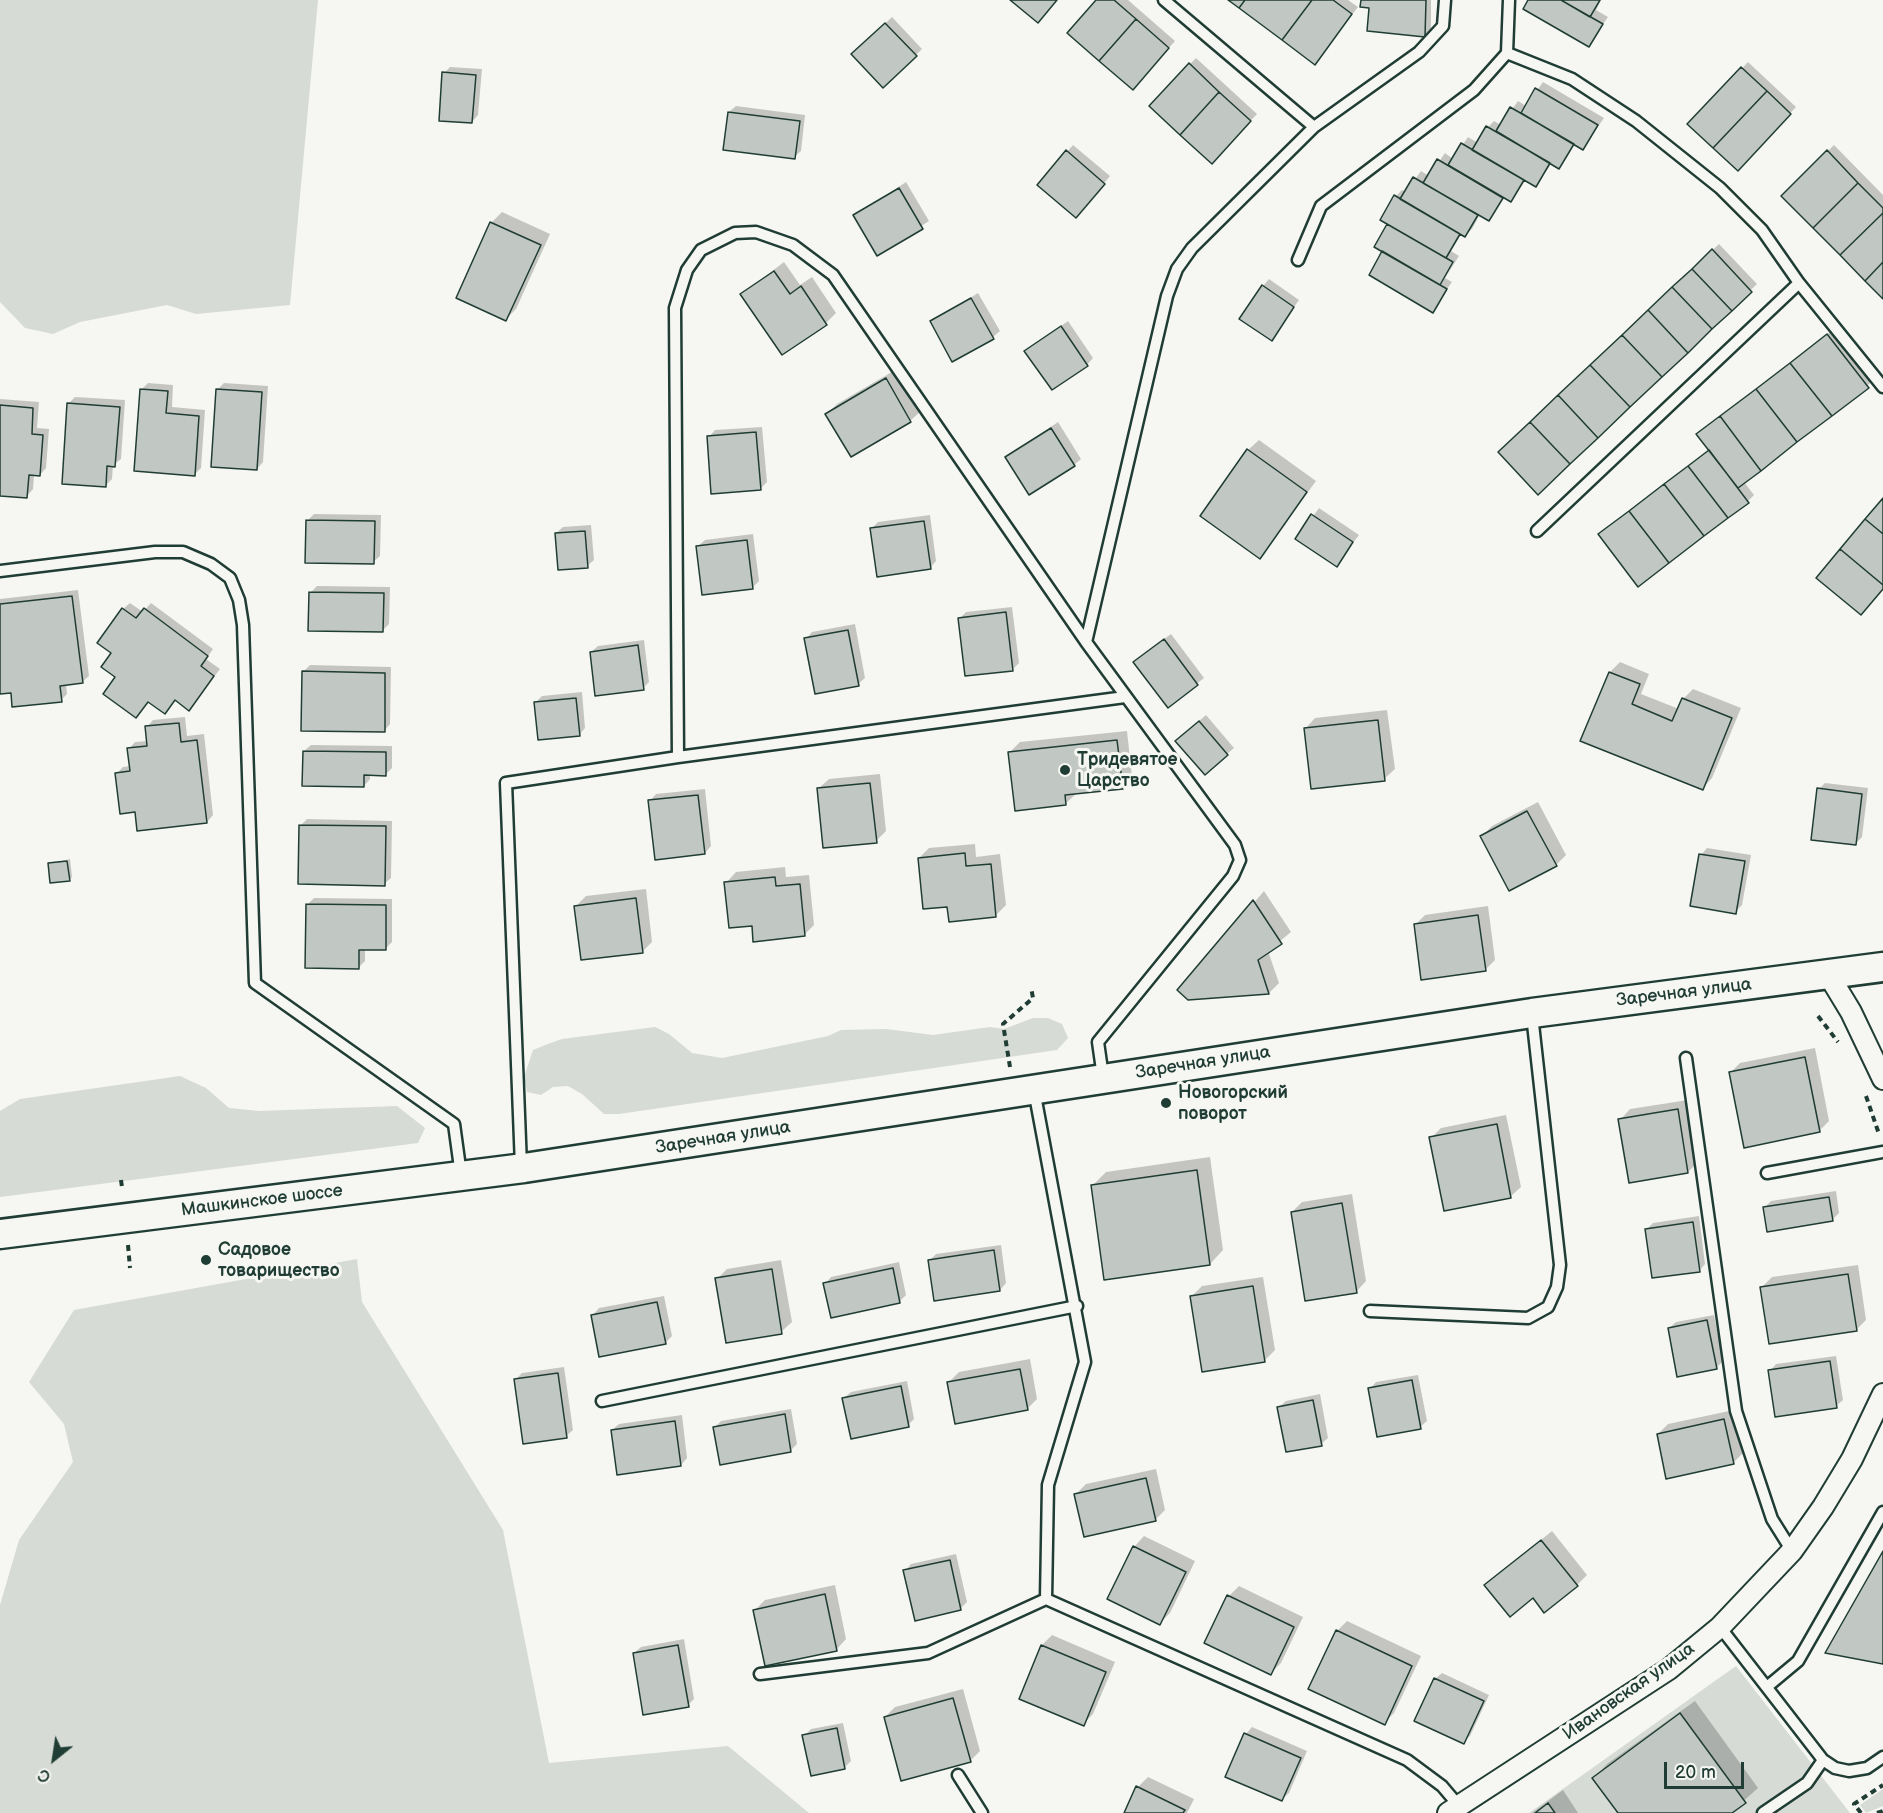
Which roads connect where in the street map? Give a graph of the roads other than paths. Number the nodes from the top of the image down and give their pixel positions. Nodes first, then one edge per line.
1 (1164, 0) edge
2 (1445, 0) edge
3 (1509, 0) edge
4 (1507, 53) junction
5 (1314, 127) junction
6 (1298, 260) dead end
7 (1799, 283) junction
8 (1883, 387) edge
9 (1537, 531) dead end
10 (0, 571) edge
11 (1086, 642) junction
12 (1125, 697) junction
13 (678, 757) junction
14 (1883, 967) edge
15 (1828, 974) junction
16 (1532, 1013) junction
17 (1686, 1058) dead end
18 (1103, 1078) junction
19 (1883, 1079) edge
20 (1034, 1090) junction
21 (1883, 1152) edge
22 (523, 1168) junction
23 (1767, 1173) dead end
24 (461, 1175) junction
25 (0, 1234) edge
26 (1077, 1306) junction
27 (1370, 1311) dead end
28 (1883, 1394) edge
29 (602, 1401) dead end
30 (1883, 1512) edge
31 (1792, 1551) junction
32 (1046, 1599) junction
33 (1720, 1627) junction
34 (760, 1674) dead end
35 (1768, 1686) junction
36 (1883, 1757) edge
37 (1823, 1760) junction
38 (958, 1775) dead end
39 (1453, 1809) edge
40 (982, 1813) edge
41 (1763, 1813) edge

1 - 5 lane
2 - 5 lane
3 - 4 lane
4 - 6 lane
4 - 7 lane
5 - 11 lane
7 - 8 lane
7 - 9 lane
10 - 24 lane
11 - 12 lane
11 - 13 lane
12 - 13 lane
12 - 18 lane
13 - 22 lane
14 - 15 main road, Заречная улица
15 - 16 main road, Заречная улица
15 - 19 street
16 - 18 main road, Заречная улица
16 - 27 lane
17 - 31 lane
18 - 20 main road, Заречная улица
20 - 22 main road, Заречная улица
20 - 26 lane
21 - 23 lane
22 - 24 main road, Машкинское шоссе
24 - 25 main road, Машкинское шоссе
26 - 29 lane
26 - 32 lane
28 - 31 street, Ивановская улица
30 - 35 lane
31 - 33 street, Ивановская улица
32 - 34 lane
32 - 39 lane
33 - 35 lane
33 - 39 street, Ивановская улица
35 - 37 lane
36 - 37 lane
37 - 41 lane
38 - 40 lane

